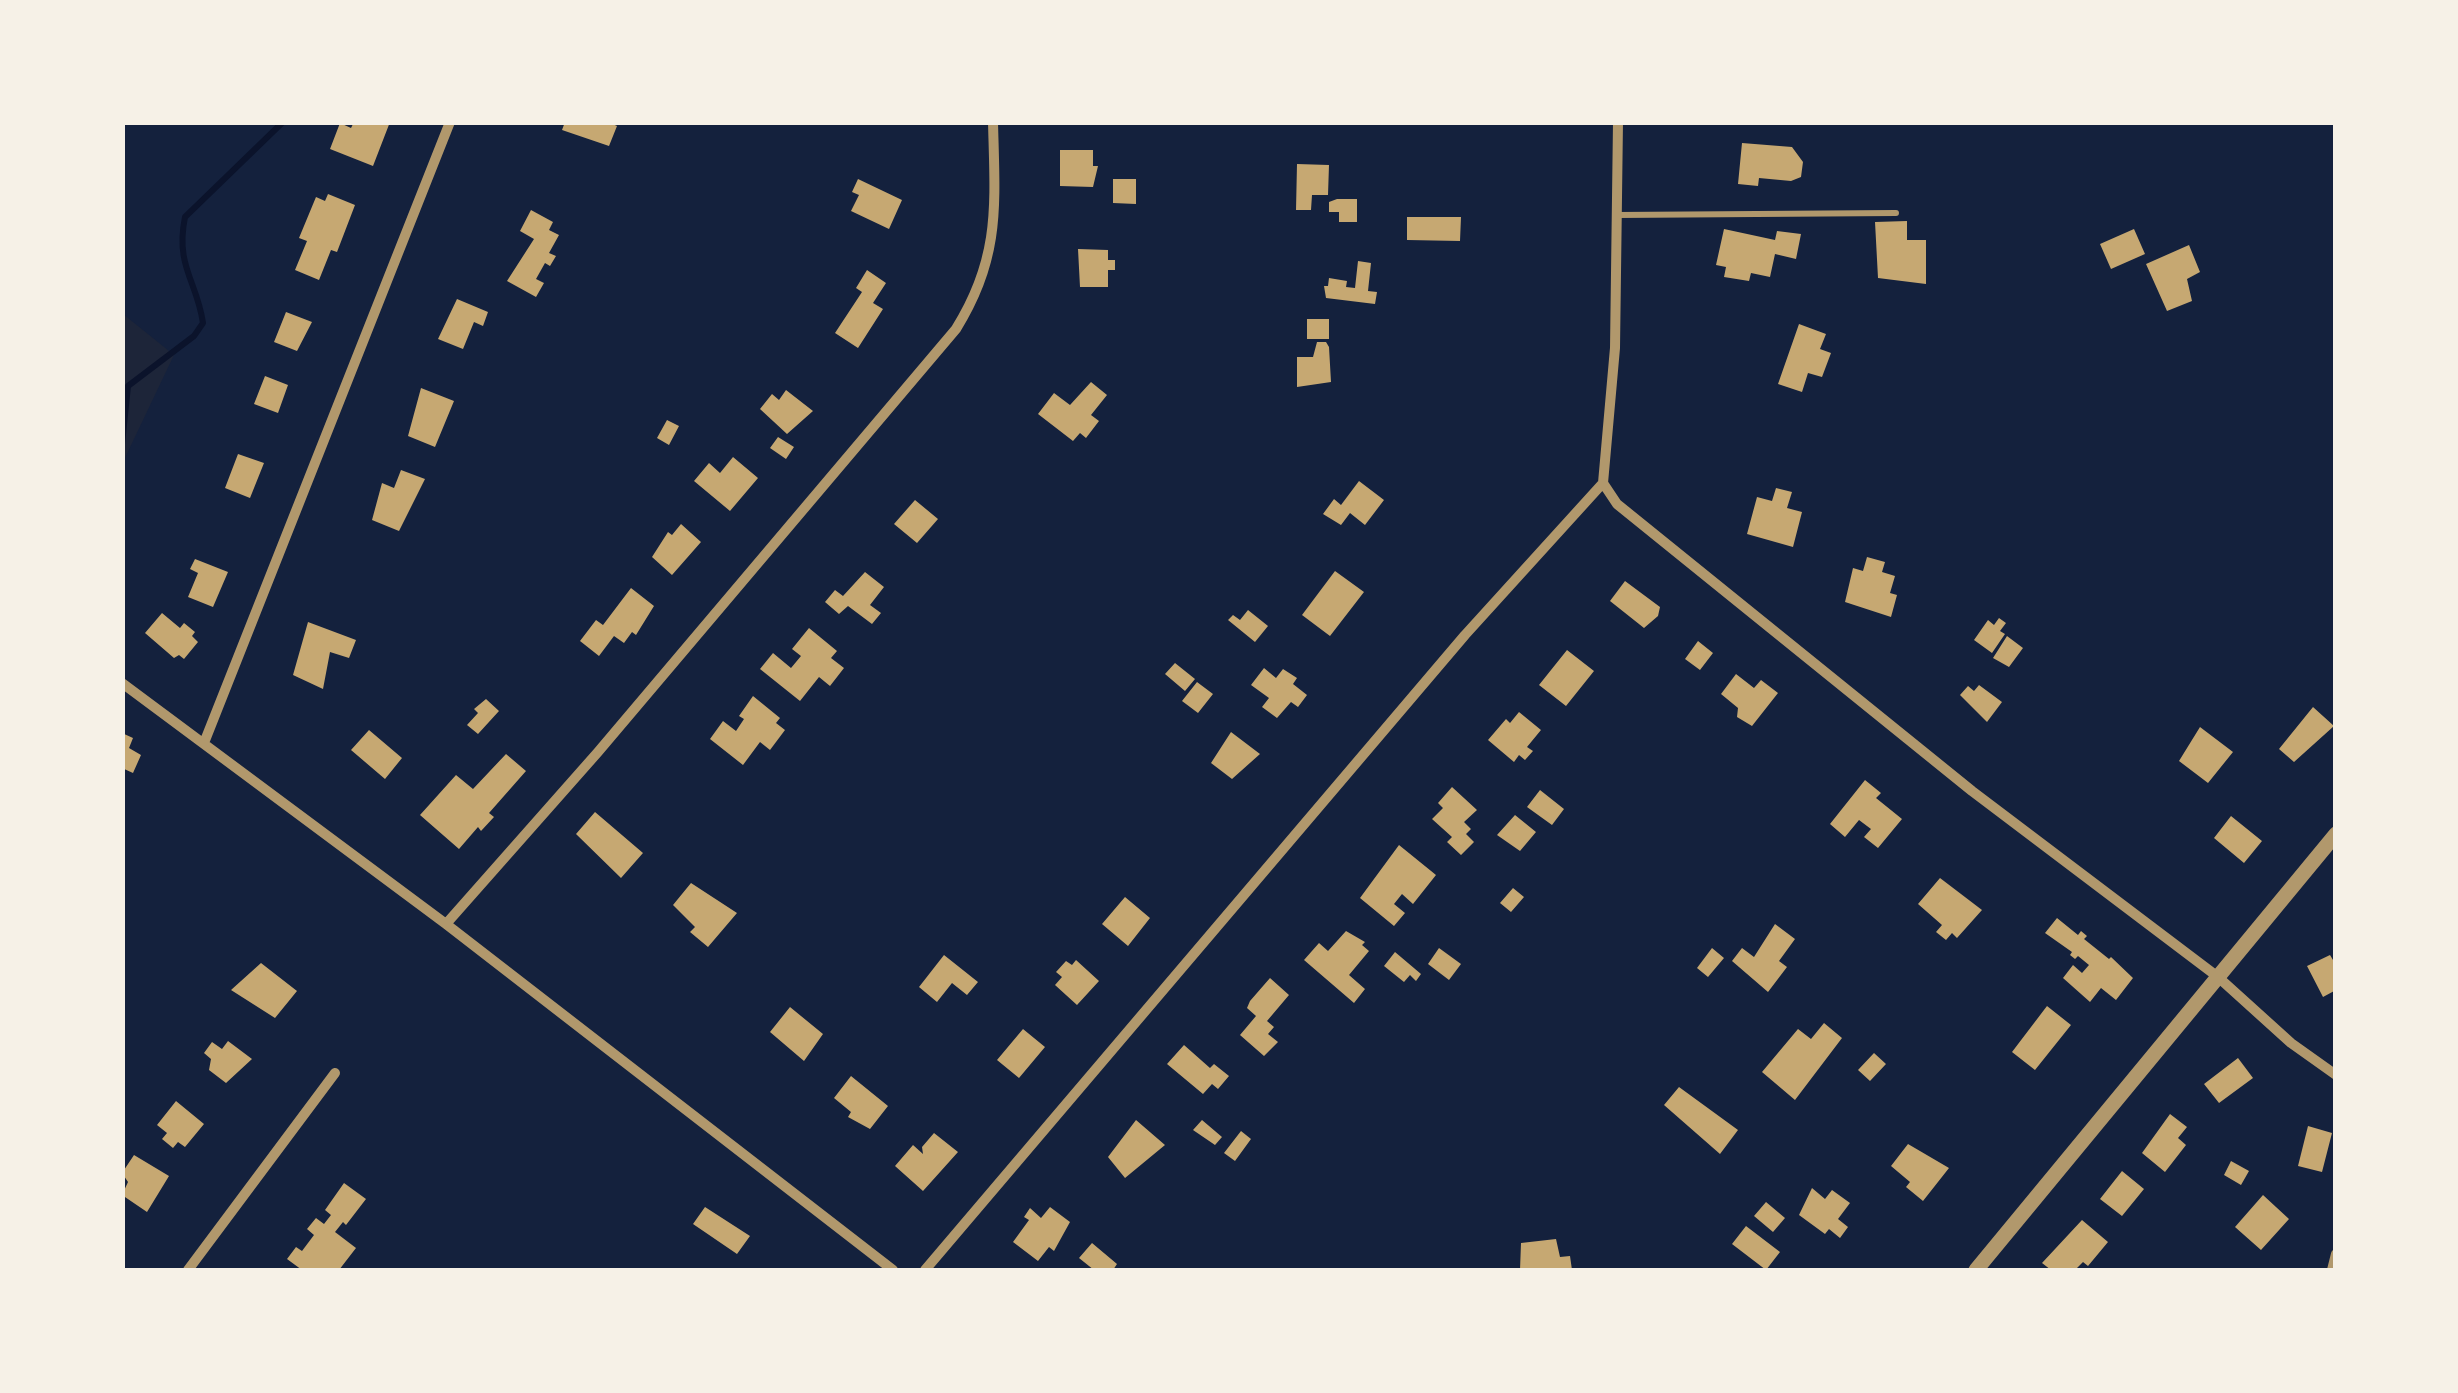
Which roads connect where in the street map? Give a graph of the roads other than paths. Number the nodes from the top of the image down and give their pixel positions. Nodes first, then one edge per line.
1 (450, 122) edge
2 (993, 122) edge
3 (1618, 122) edge
4 (1896, 213) dead end
5 (1616, 215) junction
6 (1603, 483) junction
7 (122, 683) edge
8 (204, 743) junction
9 (2336, 834) edge
10 (446, 924) junction
11 (2218, 977) junction
12 (335, 1073) dead end
13 (2336, 1075) edge
14 (2336, 1254) edge
15 (188, 1270) edge
16 (893, 1270) edge
17 (925, 1270) edge
18 (1976, 1270) edge
19 (2332, 1270) edge

1 - 8 street
2 - 10 street
3 - 5 street
4 - 5 lane
5 - 6 street
6 - 11 street
6 - 17 street
7 - 8 street
8 - 10 street
9 - 11 street
10 - 16 street
11 - 13 street
11 - 18 street
12 - 15 street
14 - 19 street

